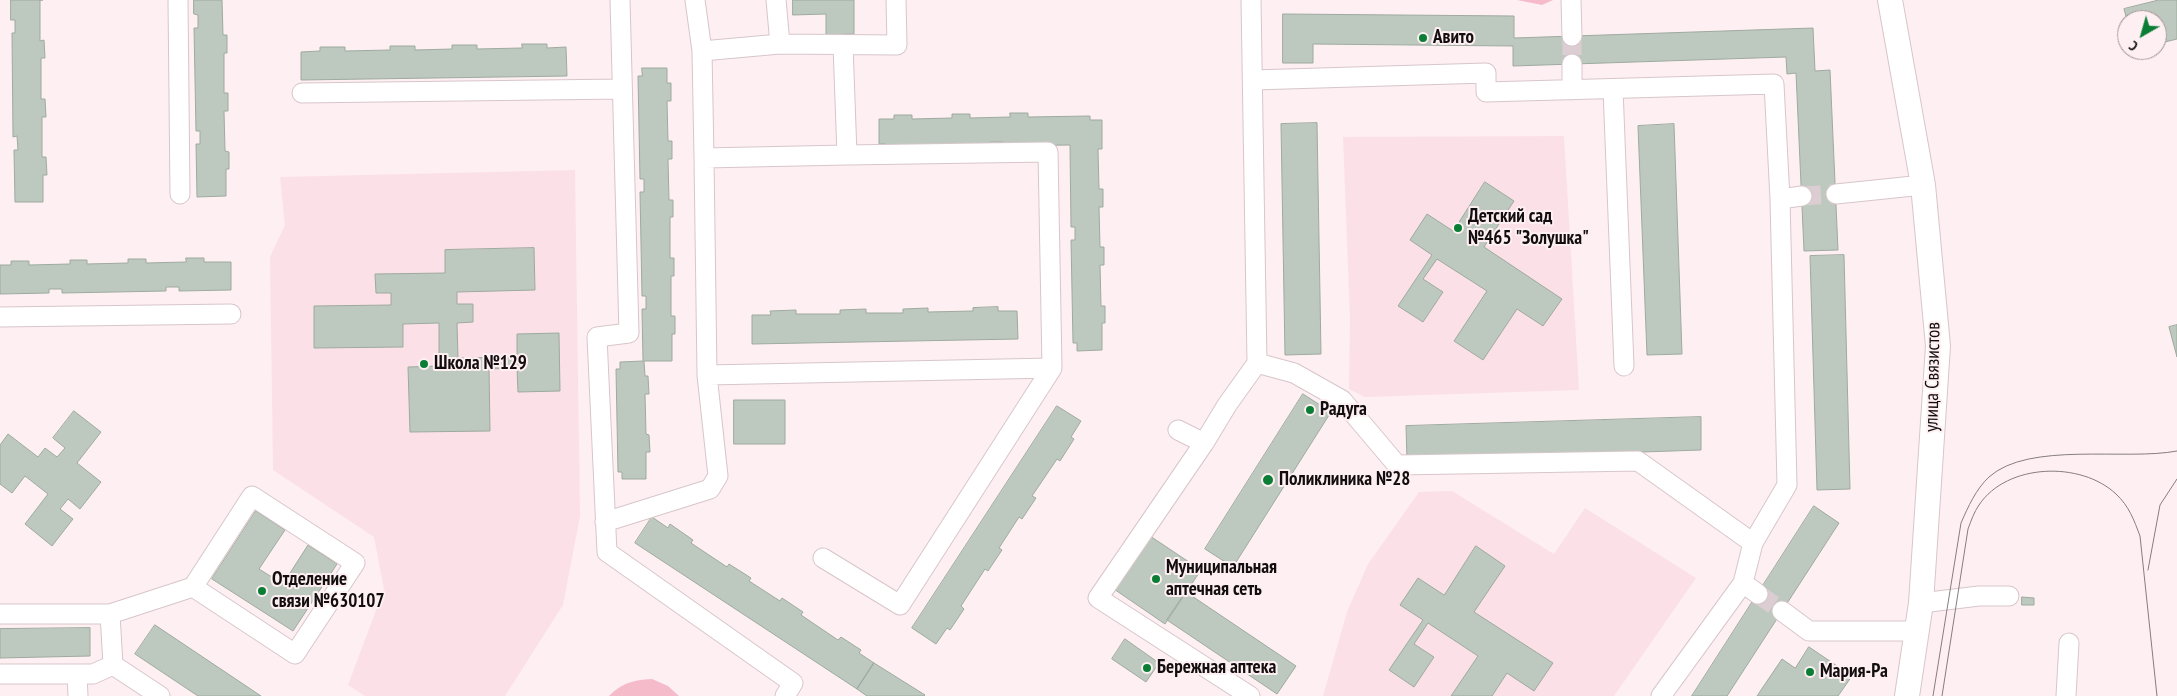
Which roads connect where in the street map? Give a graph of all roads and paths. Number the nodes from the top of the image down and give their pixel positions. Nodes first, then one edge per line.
1 (178, 0) edge
2 (620, 0) edge
3 (695, 0) edge
4 (776, 0) edge
5 (896, 0) edge
6 (1251, 0) edge
7 (1571, 0) edge
8 (1890, 0) edge
9 (1572, 36) tunnel mouth
10 (780, 44) junction
11 (843, 45) junction
12 (702, 51) junction
13 (1572, 64) tunnel mouth
14 (1253, 80) junction
15 (622, 89) junction
16 (1612, 89) junction
17 (1572, 90) junction
18 (302, 94) dead end
19 (847, 155) junction
20 (704, 158) junction
21 (1923, 185) junction
22 (180, 194) dead end
23 (1836, 194) tunnel mouth
24 (1802, 196) tunnel mouth
25 (1780, 199) junction
26 (231, 314) dead end
27 (0, 317) edge
28 (1257, 363) junction
29 (1624, 366) dead end
30 (1052, 368) junction
31 (707, 376) junction
32 (1178, 430) dead end
33 (1204, 443) junction
34 (605, 522) junction
35 (1753, 543) junction
36 (822, 558) dead end
37 (193, 587) junction
38 (2009, 596) dead end
39 (1921, 603) junction
40 (1782, 611) tunnel mouth
41 (0, 614) edge
42 (110, 614) junction
43 (1918, 631) junction
44 (2068, 643) dead end
45 (112, 665) junction
46 (0, 674) edge
47 (77, 674) junction
48 (78, 696) edge
49 (160, 696) edge
50 (785, 696) edge
51 (1250, 696) edge
52 (1661, 696) edge
53 (1907, 696) edge
54 (2066, 696) edge

1 - 22 lane
2 - 15 lane
3 - 12 lane
4 - 10 lane
5 - 11 lane
6 - 14 lane
7 - 9 lane
8 - 21 main road, улица Связистов
10 - 11 lane
10 - 12 lane
11 - 19 lane
12 - 20 lane
13 - 17 lane
14 - 17 lane
14 - 28 lane
15 - 18 lane
15 - 34 lane
16 - 17 lane
16 - 25 lane
16 - 29 lane
19 - 20 lane
19 - 30 lane
20 - 31 lane
21 - 23 lane
21 - 39 main road, улица Связистов
24 - 25 lane
25 - 35 lane
26 - 27 lane
28 - 33 lane
28 - 35 lane
30 - 31 lane
30 - 36 lane
31 - 34 lane
32 - 33 lane
33 - 51 lane
34 - 50 lane
35 - 52 lane
37 - 37 lane
37 - 42 lane
38 - 39 lane
39 - 43 main road, улица Связистов
40 - 43 lane
41 - 42 lane
42 - 45 lane
43 - 53 main road, улица Связистов
44 - 54 lane
45 - 47 lane
45 - 49 lane
46 - 47 lane
47 - 48 lane

